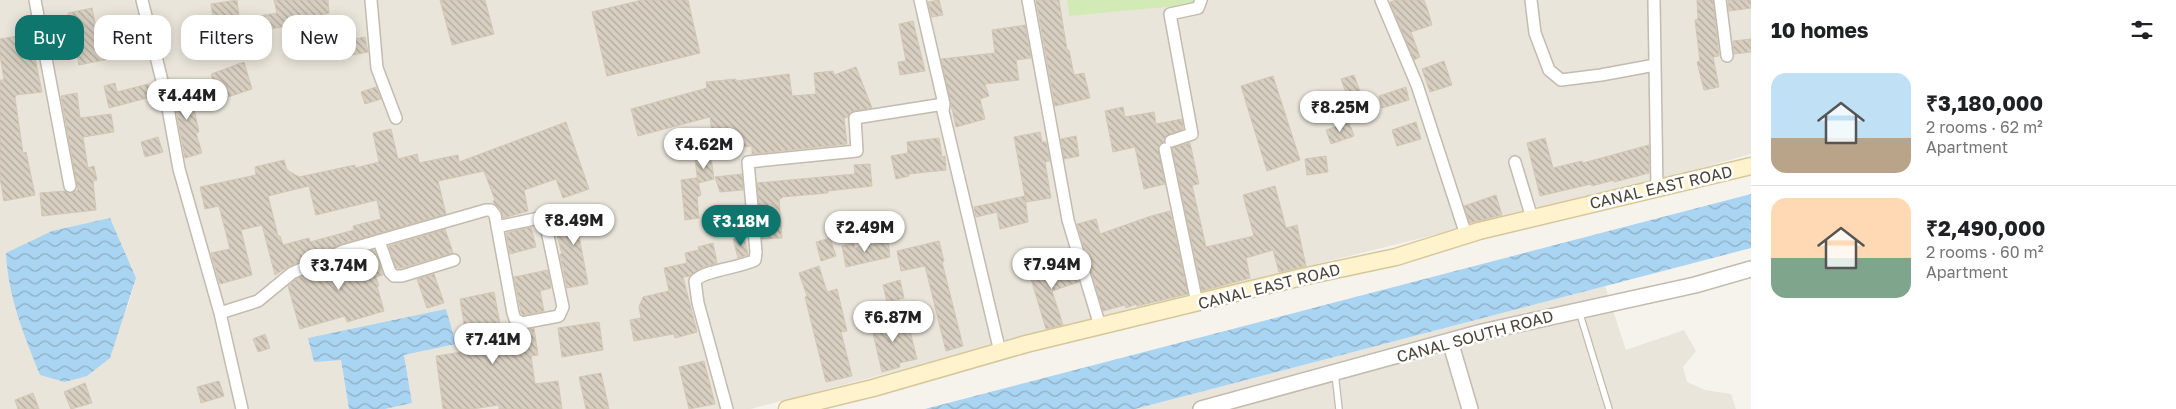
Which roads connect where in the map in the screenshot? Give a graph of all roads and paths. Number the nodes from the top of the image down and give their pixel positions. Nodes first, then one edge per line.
1 (35, 0) edge
2 (142, 0) edge
3 (371, 0) edge
4 (920, 0) edge
5 (1028, 0) edge
6 (1201, 0) edge
7 (1381, 0) edge
8 (1531, 0) edge
9 (1654, 0) edge
10 (1720, 0) edge
11 (1727, 56) dead end
12 (1655, 65) junction
13 (944, 104) junction
14 (396, 118) dead end
15 (1515, 162) dead end
16 (1751, 166) edge
17 (70, 186) dead end
18 (1657, 189) junction
19 (1532, 218) junction
20 (497, 227) junction
21 (1466, 235) junction
22 (379, 241) junction
23 (454, 260) dead end
24 (1751, 268) edge
25 (1197, 303) junction
26 (1579, 309) junction
27 (220, 313) junction
28 (1100, 326) junction
29 (1450, 341) junction
30 (1000, 352) junction
31 (1335, 373) junction
32 (242, 409) edge
33 (727, 409) edge
34 (787, 409) edge
35 (1201, 409) edge
36 (1339, 409) edge
37 (1470, 409) edge
38 (1609, 409) edge

1 - 17 street
2 - 27 street
3 - 14 street
4 - 13 street
5 - 28 street
6 - 25 street
7 - 21 street
8 - 12 street
9 - 12 street
10 - 11 street
12 - 18 street
13 - 30 street
13 - 33 street
15 - 19 street
16 - 18 main road, CANAL EAST ROAD
18 - 19 main road, CANAL EAST ROAD
19 - 21 main road, CANAL EAST ROAD
20 - 20 street
20 - 22 street
21 - 25 main road, CANAL EAST ROAD
22 - 23 street
22 - 27 street
24 - 26 street, CANAL SOUTH ROAD
25 - 28 main road, CANAL EAST ROAD
26 - 29 street, CANAL SOUTH ROAD
26 - 38 lane
27 - 32 street
28 - 30 main road, CANAL EAST ROAD
29 - 31 street, CANAL SOUTH ROAD
29 - 37 street
30 - 34 main road, CANAL EAST ROAD
31 - 35 street, CANAL SOUTH ROAD
31 - 36 lane

